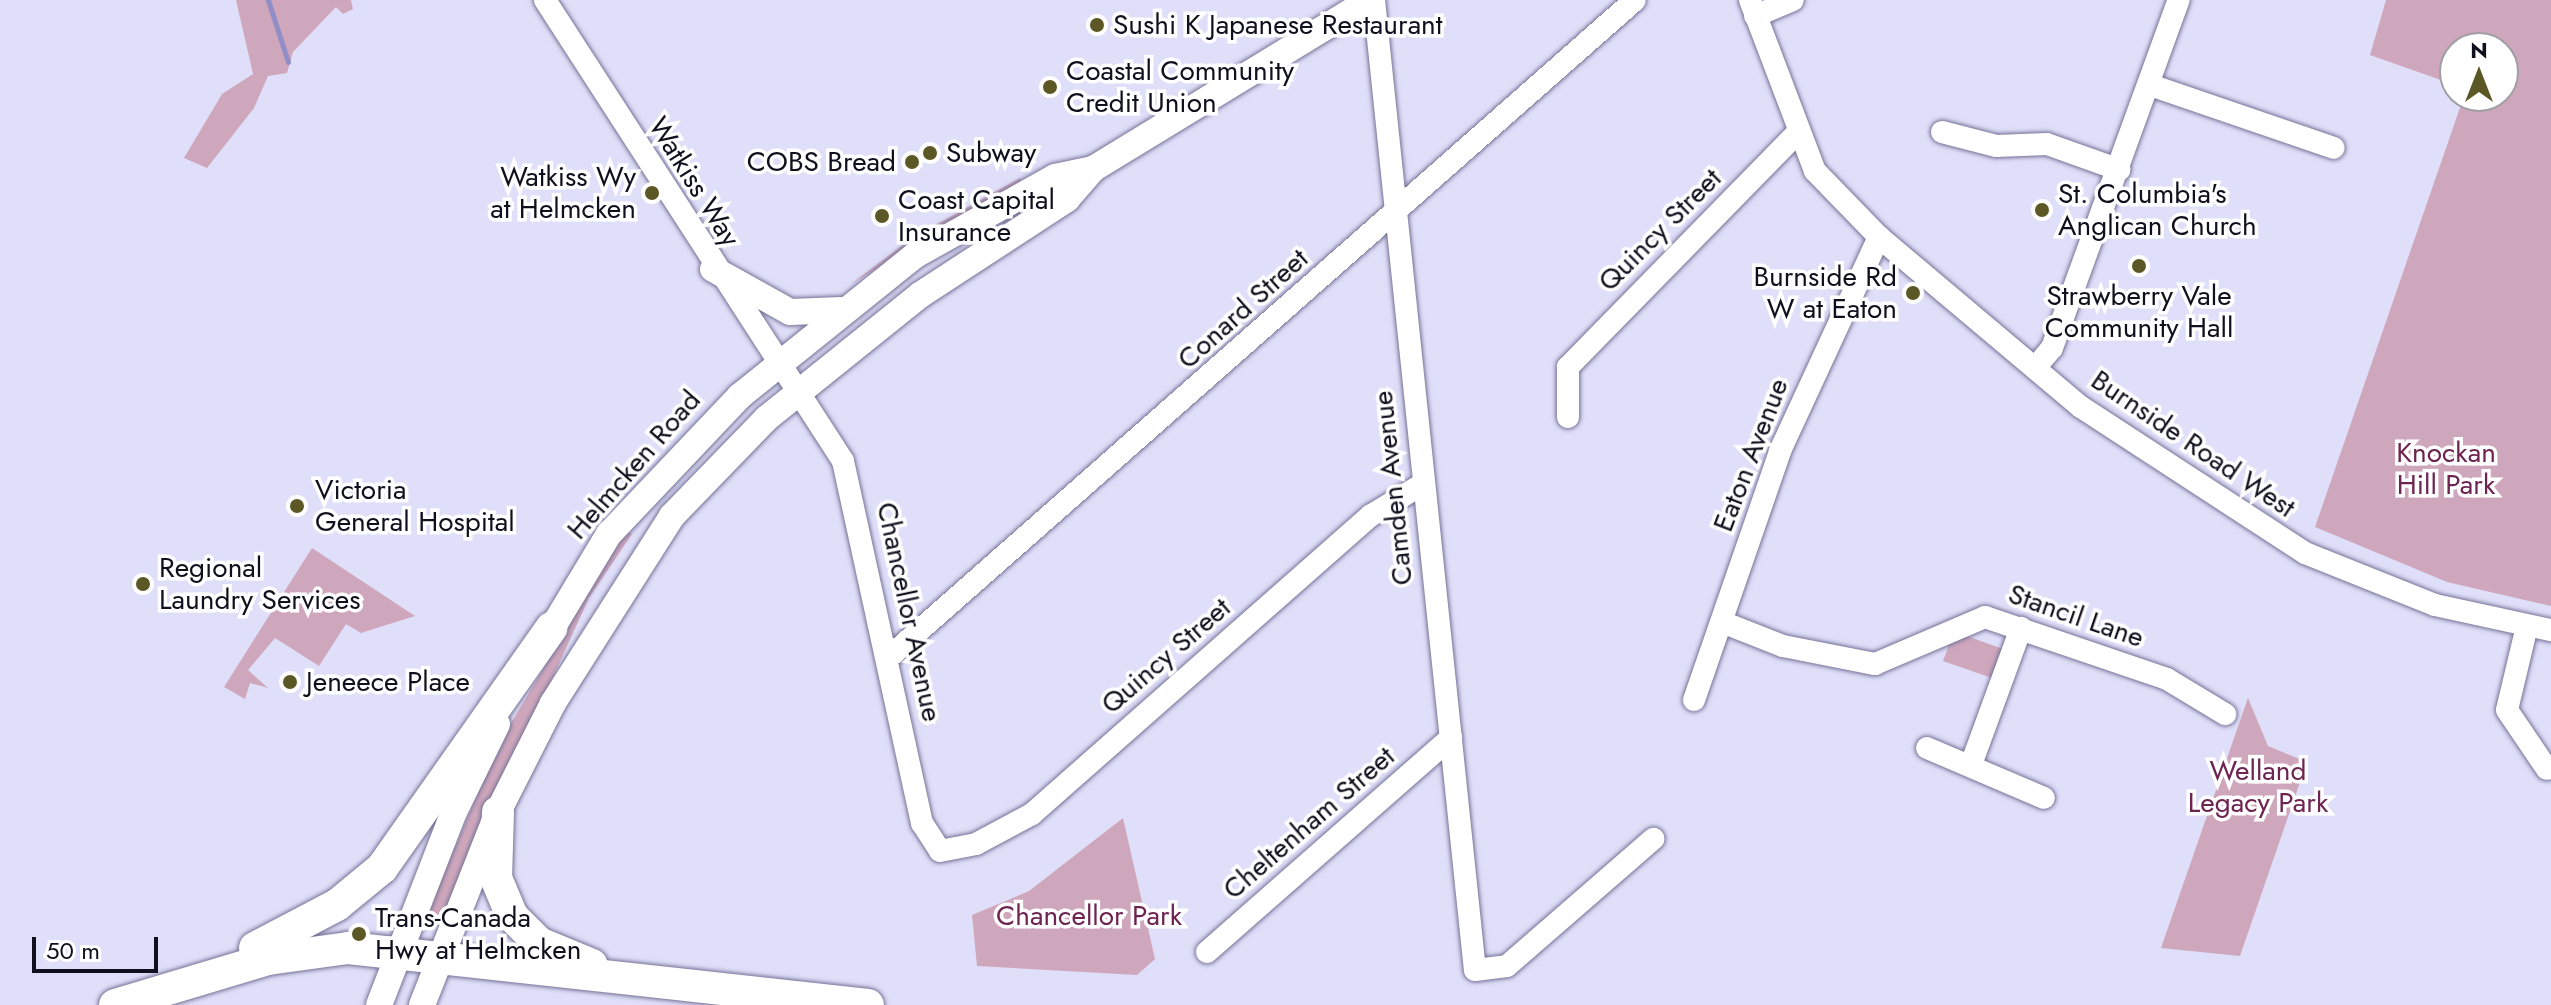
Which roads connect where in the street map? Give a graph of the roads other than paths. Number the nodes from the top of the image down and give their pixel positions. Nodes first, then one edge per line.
1 (545, 0) edge
2 (1372, 0) edge
3 (1635, 0) edge
4 (1793, 0) edge
5 (2179, 0) edge
6 (1753, 8) edge
7 (2150, 85) junction
8 (1942, 132) dead end
9 (1796, 134) junction
10 (2334, 148) dead end
11 (1093, 169) junction
12 (2120, 170) junction
13 (1397, 213) junction
14 (1879, 237) junction
15 (713, 269) junction
16 (842, 310) junction
17 (777, 364) junction
18 (2035, 368) junction
19 (797, 392) junction
20 (1568, 417) dead end
21 (1421, 485) junction
22 (1722, 622) junction
23 (2527, 626) junction
24 (551, 628) junction
25 (2021, 628) junction
26 (2551, 630) edge
27 (888, 658) junction
28 (1694, 700) dead end
29 (2225, 714) dead end
30 (1451, 738) junction
31 (1927, 748) dead end
32 (1972, 762) junction
33 (2547, 769) dead end
34 (2044, 798) dead end
35 (498, 812) junction
36 (1653, 839) dead end
37 (940, 851) joint
38 (399, 950) junction
39 (1207, 952) dead end
40 (439, 959) junction
41 (169, 986) junction
42 (697, 986) junction
43 (115, 1005) edge
44 (379, 1005) edge
45 (422, 1005) edge
46 (868, 1005) edge

1 - 15 street, Watkiss Way
2 - 11 main road, Helmcken Road
2 - 13 street, Camden Avenue
3 - 13 street, Conard Street
4 - 6 street
5 - 7 street
6 - 9 street, Burnside Road West
7 - 10 street
7 - 12 street
8 - 12 street
9 - 14 street, Burnside Road West
9 - 20 street, Quincy Street
11 - 16 main road, Helmcken Road
11 - 19 main road, Helmcken Road
12 - 18 street
13 - 21 street, Camden Avenue
13 - 27 street, Conard Street
14 - 18 street, Burnside Road West
14 - 22 street, Eaton Avenue
15 - 16 main road
15 - 17 street, Watkiss Way
16 - 17 main road, Helmcken Road
17 - 19 street, Watkiss Way
17 - 24 main road, Helmcken Road
18 - 23 street, Burnside Road West
19 - 27 street, Chancellor Avenue
19 - 35 main road, Helmcken Road
21 - 30 street, Camden Avenue
21 - 37 street, Quincy Street
22 - 25 street, Stancil Lane
22 - 28 street, Eaton Avenue
23 - 26 street, Burnside Road West
23 - 33 street
24 - 38 main road, Helmcken Road
24 - 41 highway
25 - 29 street, Stancil Lane
25 - 32 street
27 - 37 street, Chancellor Avenue
30 - 36 street, Camden Avenue
30 - 39 street, Cheltenham Street
31 - 32 street
32 - 34 street
35 - 40 main road, Helmcken Road
35 - 42 highway
38 - 40 highway
38 - 41 highway
38 - 44 main road, Helmcken Road
40 - 42 highway
40 - 45 main road, Helmcken Road
41 - 43 highway
42 - 46 highway

